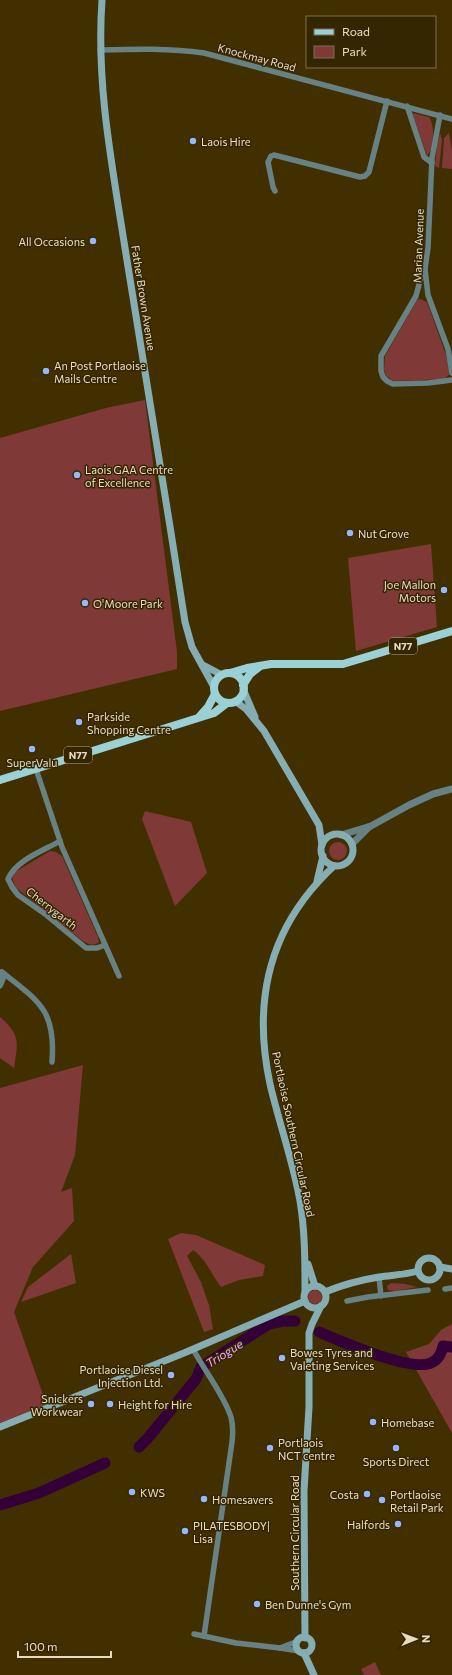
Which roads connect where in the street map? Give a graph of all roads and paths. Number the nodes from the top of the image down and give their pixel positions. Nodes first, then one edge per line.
1 (102, 0) edge
2 (100, 50) junction
3 (387, 101) junction
4 (407, 106) junction
5 (440, 115) junction
6 (452, 119) edge
7 (432, 163) junction
8 (275, 191) dead end
9 (425, 269) junction
10 (428, 295) junction
11 (416, 296) junction
12 (452, 373) edge
13 (452, 380) edge
14 (452, 631) edge
15 (203, 665) junction
16 (260, 666) junction
17 (226, 674) junction
18 (243, 687) junction
19 (215, 691) junction
20 (231, 702) junction
21 (199, 717) junction
22 (257, 720) junction
23 (36, 769) junction
24 (0, 780) edge
25 (452, 789) edge
26 (319, 825) junction
27 (371, 826) junction
28 (337, 835) junction
29 (60, 841) junction
30 (352, 844) junction
31 (322, 845) junction
32 (322, 856) junction
33 (334, 866) junction
34 (317, 881) junction
35 (105, 946) junction
36 (1, 972) edge
37 (119, 976) dead end
38 (0, 986) edge
39 (52, 1062) dead end
40 (306, 1260) junction
41 (440, 1267) junction
42 (452, 1269) edge
43 (418, 1271) junction
44 (379, 1277) junction
45 (315, 1286) junction
46 (452, 1288) edge
47 (445, 1289) dead end
48 (428, 1290) dead end
49 (305, 1292) junction
50 (325, 1292) junction
51 (381, 1296) junction
52 (347, 1301) dead end
53 (307, 1304) junction
54 (321, 1306) junction
55 (312, 1324) junction
56 (193, 1350) junction
57 (0, 1426) edge
58 (194, 1634) dead end
59 (204, 1636) junction
60 (301, 1639) junction
61 (280, 1648) junction
62 (302, 1652) junction
63 (314, 1675) edge

1 - 2 main road, Father Brown Avenue
2 - 3 street, Knockmay Road
2 - 15 main road, Father Brown Avenue
3 - 4 street, Knockmay Road
3 - 8 street
4 - 5 street, Knockmay Road
4 - 7 street
5 - 6 street, Knockmay Road
5 - 7 street, Marian Avenue
7 - 9 street, Marian Avenue
9 - 10 street, Marian Avenue
9 - 11 street
10 - 11 street
10 - 12 street, Marian Avenue
11 - 13 street
14 - 16 main road, N77
15 - 17 main road
15 - 19 main road, Father Brown Avenue
16 - 17 main road, N77
16 - 18 main road, N77
17 - 18 main road
17 - 19 main road
18 - 20 main road, N77
18 - 22 main road
19 - 20 main road
19 - 21 main road
20 - 21 main road, N77
20 - 22 main road
21 - 23 main road, N77
22 - 26 main road
23 - 24 main road, N77
23 - 29 street, Cherrygarth
25 - 27 street
26 - 28 main road
26 - 31 main road
27 - 28 street
27 - 30 street
28 - 30 main road
28 - 31 main road
29 - 35 street, Cherrygarth
29 - 35 street, Cherrygarth
30 - 33 main road
31 - 32 main road
32 - 33 main road
32 - 34 main road, Portlaoise Southern Circular Road
33 - 34 main road, Portlaoise Southern Circular Road
34 - 40 main road, Portlaoise Southern Circular Road
35 - 37 street, Cherrygarth
36 - 38 street
36 - 39 street
40 - 45 main road, Portlaoise Southern Circular Road
40 - 49 main road, Portlaoise Southern Circular Road
41 - 42 main road
41 - 43 main road
41 - 43 main road
43 - 44 main road
44 - 50 main road
44 - 51 street
45 - 49 main road
45 - 50 main road
46 - 47 street
48 - 51 street
49 - 53 main road
50 - 54 main road
51 - 52 street
53 - 54 main road
53 - 55 main road
53 - 56 main road
54 - 55 main road, Southern Circular Road
55 - 60 main road, Southern Circular Road
56 - 57 main road
56 - 59 street
58 - 59 street
59 - 61 street
60 - 61 street
60 - 62 main road
60 - 62 main road
61 - 62 street
62 - 63 main road

